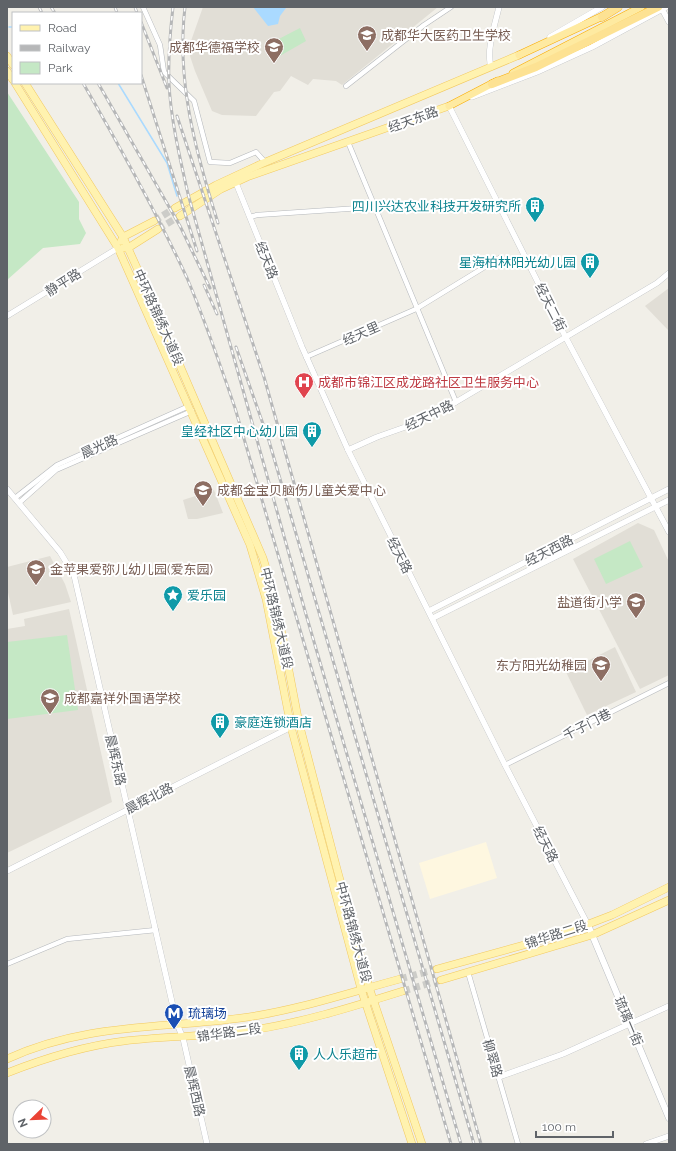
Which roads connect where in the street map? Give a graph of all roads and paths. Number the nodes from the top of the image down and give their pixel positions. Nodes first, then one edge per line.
1 (143, 7) edge
2 (451, 7) edge
3 (499, 7) edge
4 (602, 7) edge
5 (618, 7) edge
6 (622, 7) edge
7 (641, 7) edge
8 (662, 8) edge
9 (602, 17) junction
10 (669, 22) edge
11 (519, 55) junction
12 (491, 67) junction
13 (16, 84) edge
14 (26, 84) edge
15 (492, 84) junction
16 (346, 86) dead end
17 (449, 106) junction
18 (348, 142) junction
19 (265, 162) junction
20 (235, 179) junction
21 (375, 207) junction
22 (175, 208) tunnel mouth
23 (180, 216) tunnel mouth
24 (250, 217) junction
25 (154, 221) tunnel mouth
26 (158, 229) tunnel mouth
27 (123, 237) junction
28 (118, 248) junction
29 (128, 248) junction
30 (501, 257) dead end
31 (669, 273) edge
32 (416, 309) junction
33 (7, 316) edge
34 (565, 336) junction
35 (306, 357) junction
36 (456, 402) junction
37 (190, 409) junction
38 (348, 450) junction
39 (7, 489) edge
40 (669, 489) edge
41 (652, 498) junction
42 (669, 500) edge
43 (17, 501) junction
44 (656, 506) junction
45 (669, 532) edge
46 (429, 611) junction
47 (433, 618) junction
48 (669, 683) edge
49 (291, 727) junction
50 (505, 765) junction
51 (128, 809) junction
52 (7, 871) edge
53 (669, 887) edge
54 (669, 900) edge
55 (588, 925) junction
56 (156, 930) junction
57 (592, 935) junction
58 (7, 964) edge
59 (437, 969) tunnel mouth
60 (468, 972) junction
61 (400, 979) tunnel mouth
62 (441, 980) tunnel mouth
63 (369, 987) junction
64 (361, 989) junction
65 (403, 991) tunnel mouth
66 (374, 1000) junction
67 (365, 1003) junction
68 (669, 1006) edge
69 (177, 1024) junction
70 (630, 1025) junction
71 (183, 1038) junction
72 (7, 1059) edge
73 (7, 1073) edge
74 (499, 1077) junction
75 (669, 1118) edge
76 (669, 1136) edge
77 (207, 1144) edge
78 (412, 1144) edge
79 (422, 1144) edge
80 (518, 1144) edge
81 (646, 1144) edge

1 - 19 street
2 - 16 street
3 - 12 street
4 - 11 street
5 - 9 highway
6 - 9 highway, 经天东路
7 - 15 highway, 经天东路
8 - 10 street
8 - 15 highway
8 - 17 street
9 - 11 highway, 经天东路
11 - 12 main road, 经天东路
12 - 19 main road, 经天东路
13 - 28 main road, 中环路锦绣大道段
14 - 27 main road, 中环路锦绣大道段
15 - 17 highway, 经天东路
17 - 18 main road, 经天东路
17 - 34 street, 经天二街
18 - 20 main road, 经天东路
18 - 21 street
19 - 20 main road, 经天东路
20 - 22 main road, 经天东路
20 - 23 main road, 经天东路
20 - 24 street, 经天路
21 - 24 street
21 - 32 street
24 - 35 street, 经天路
25 - 27 main road
26 - 29 main road
27 - 28 main road
27 - 29 main road, 中环路锦绣大道段
28 - 29 main road
28 - 33 street, 静平路
28 - 37 main road, 中环路锦绣大道段
29 - 63 main road, 中环路锦绣大道段
30 - 32 street, 经天里
31 - 34 street, 经天中路
32 - 35 street, 经天里
32 - 36 street
34 - 36 street, 经天中路
34 - 41 street, 经天二街
35 - 38 street, 经天路
36 - 38 street, 经天中路
37 - 43 street, 晨光路
37 - 49 main road, 中环路锦绣大道段
38 - 46 street, 经天路
39 - 43 street, 晨辉东路
40 - 41 street, 经天西路
41 - 44 street, 经天二街
41 - 46 street, 经天西路
42 - 44 street, 经天西路
43 - 51 street, 晨辉东路
44 - 45 street, 经天二街
44 - 47 street, 经天西路
46 - 47 street, 经天路
47 - 50 street, 经天路
48 - 50 street, 千子门巷
49 - 51 street, 晨辉北路
49 - 64 main road, 中环路锦绣大道段
50 - 55 street, 经天路
51 - 52 street, 晨辉北路
51 - 56 street, 晨辉东路
53 - 55 main road, 锦华路二段
54 - 57 main road, 锦华路二段
55 - 57 main road, 琉璃一街
55 - 59 main road, 锦华路二段
56 - 58 street
56 - 69 street, 晨辉东路
57 - 60 main road, 锦华路二段
57 - 70 main road, 琉璃一街
60 - 62 main road, 锦华路二段
60 - 74 street, 柳翠路
61 - 63 main road, 锦华路二段
63 - 64 main road, 锦华路二段
63 - 66 main road, 中环路锦绣大道段
64 - 67 main road, 中环路锦绣大道段
64 - 69 main road, 锦华路二段
65 - 66 main road, 锦华路二段
66 - 67 main road, 锦华路二段
66 - 79 main road, 中环路锦绣大道段
67 - 71 main road, 锦华路二段
67 - 78 main road, 中环路锦绣大道段
68 - 70 street
69 - 71 street, 晨辉东路
69 - 72 main road, 锦华路二段
70 - 74 street
70 - 75 main road, 琉璃一街
71 - 73 main road, 锦华路二段
71 - 77 street, 晨辉西路
74 - 80 street, 柳翠路
76 - 81 street

